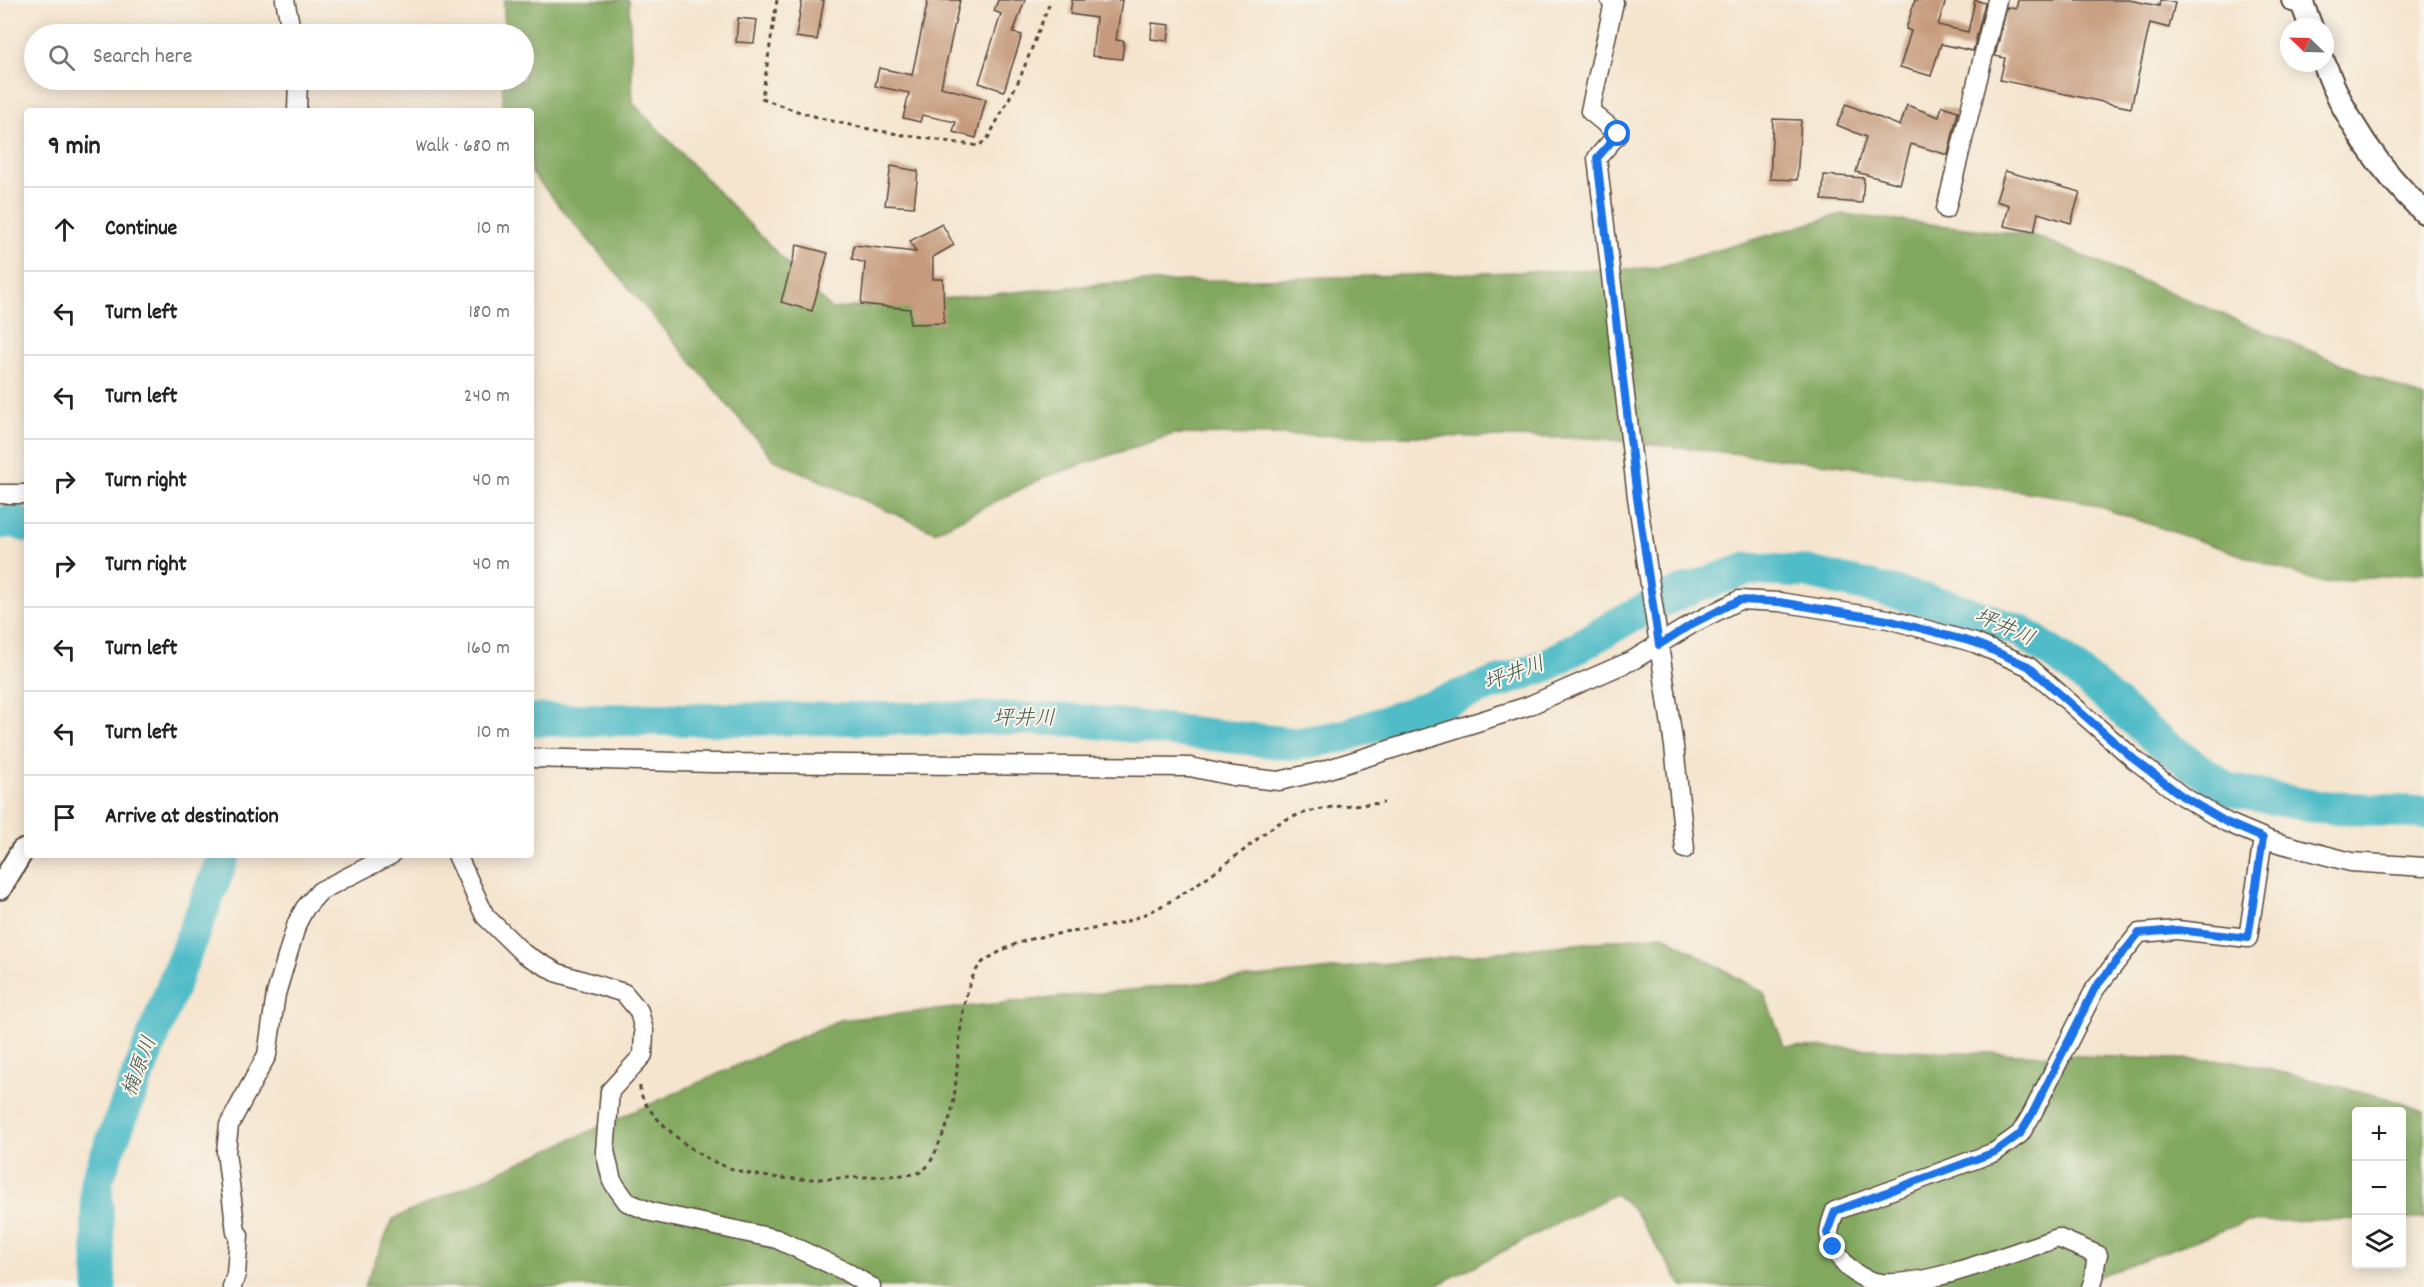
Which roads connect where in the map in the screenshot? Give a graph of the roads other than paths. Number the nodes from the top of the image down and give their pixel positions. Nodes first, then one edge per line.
1 (285, 0) edge
2 (1610, 0) edge
3 (1997, 0) edge
4 (2302, 1) edge
5 (2308, 18) edge
6 (290, 24) edge
7 (2327, 72) edge
8 (298, 90) edge
9 (297, 108) edge
10 (1946, 209) dead end
11 (2424, 212) edge
12 (0, 494) edge
13 (24, 494) edge
14 (1659, 645) junction
15 (534, 758) edge
16 (2263, 838) junction
17 (24, 849) edge
18 (1685, 849) dead end
19 (385, 858) edge
20 (458, 858) edge
21 (2424, 867) edge
22 (0, 888) edge
23 (232, 1287) edge
24 (871, 1287) edge
25 (2091, 1287) edge

1 - 6 street
2 - 14 street
3 - 10 street
4 - 5 street
7 - 11 street
8 - 9 street
12 - 13 street
14 - 15 street
14 - 16 street
14 - 18 street
16 - 21 street
16 - 25 street
17 - 22 street
19 - 23 street
20 - 24 street

